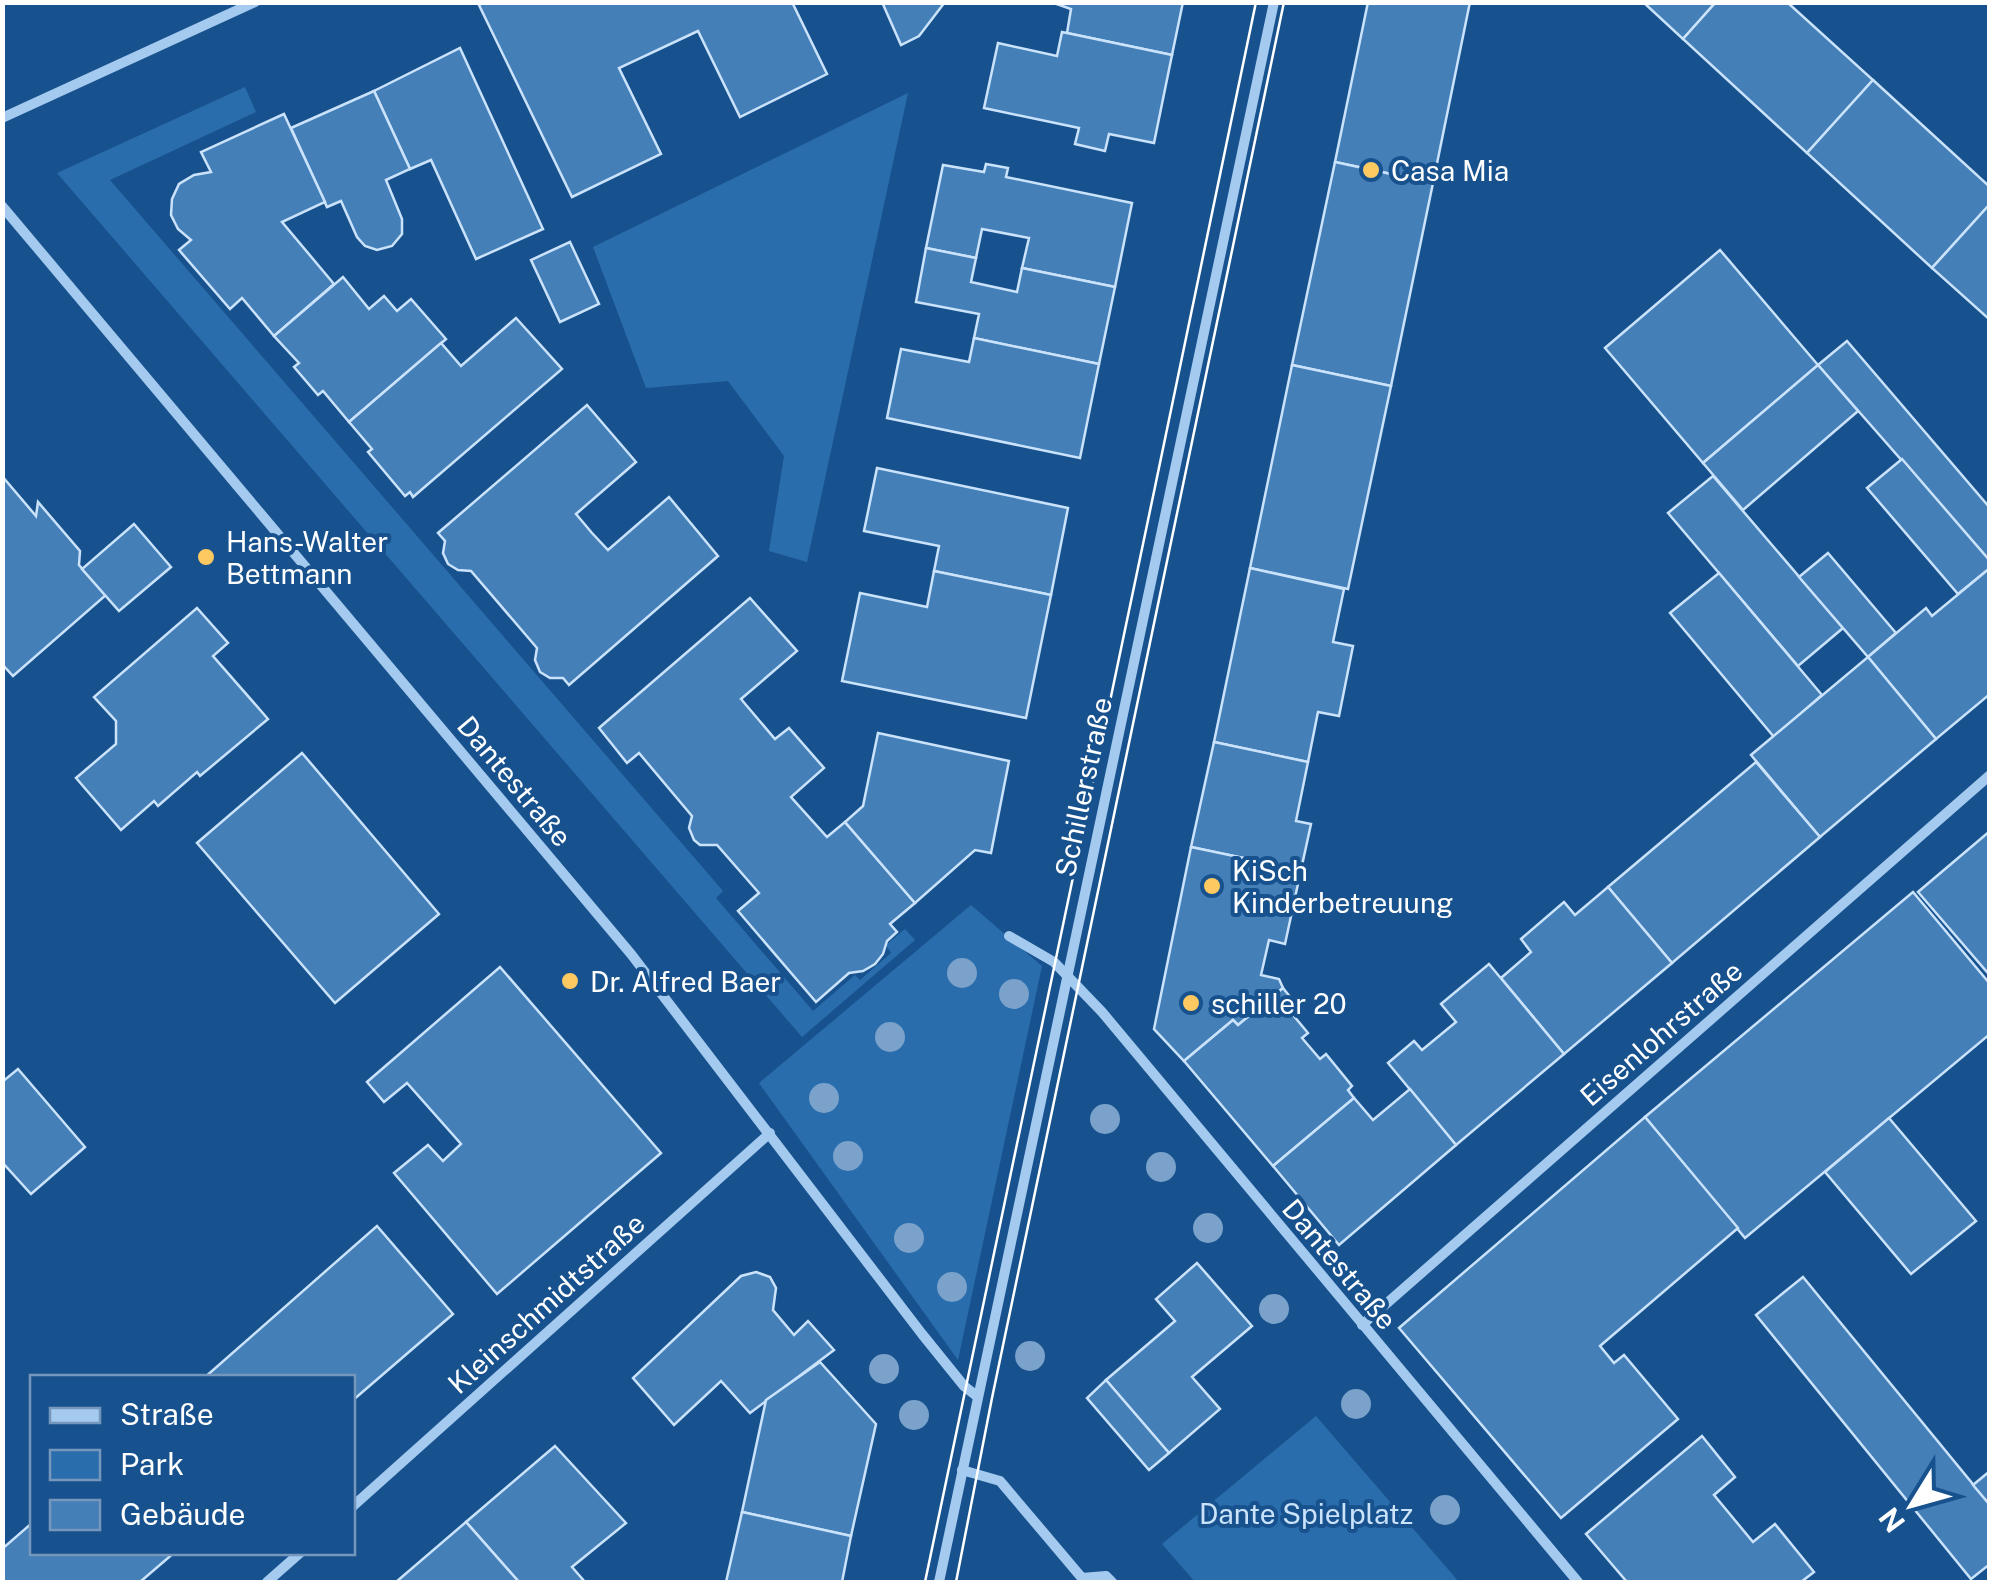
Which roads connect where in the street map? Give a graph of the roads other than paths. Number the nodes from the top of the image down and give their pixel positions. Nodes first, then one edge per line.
1 (255, 2) edge
2 (1274, 2) edge
3 (2, 118) edge
4 (2, 206) edge
5 (1990, 775) edge
6 (1009, 936) dead end
7 (1066, 974) junction
8 (770, 1133) junction
9 (1362, 1325) junction
10 (978, 1397) junction
11 (962, 1470) junction
12 (355, 1503) edge
13 (298, 1555) edge
14 (268, 1582) edge
15 (940, 1582) edge
16 (1112, 1582) edge
17 (1578, 1582) edge

1 - 3 street
2 - 7 street, Schillerstraße
4 - 8 street, Dantestraße
5 - 9 street, Eisenlohrstraße
6 - 7 street
7 - 9 street, Dantestraße
7 - 10 street, Schillerstraße
8 - 10 street, Dantestraße
8 - 12 street, Kleinschmidtstraße
9 - 17 street, Dantestraße
10 - 11 street, Schillerstraße
11 - 15 street, Schillerstraße
11 - 16 street
13 - 14 street

